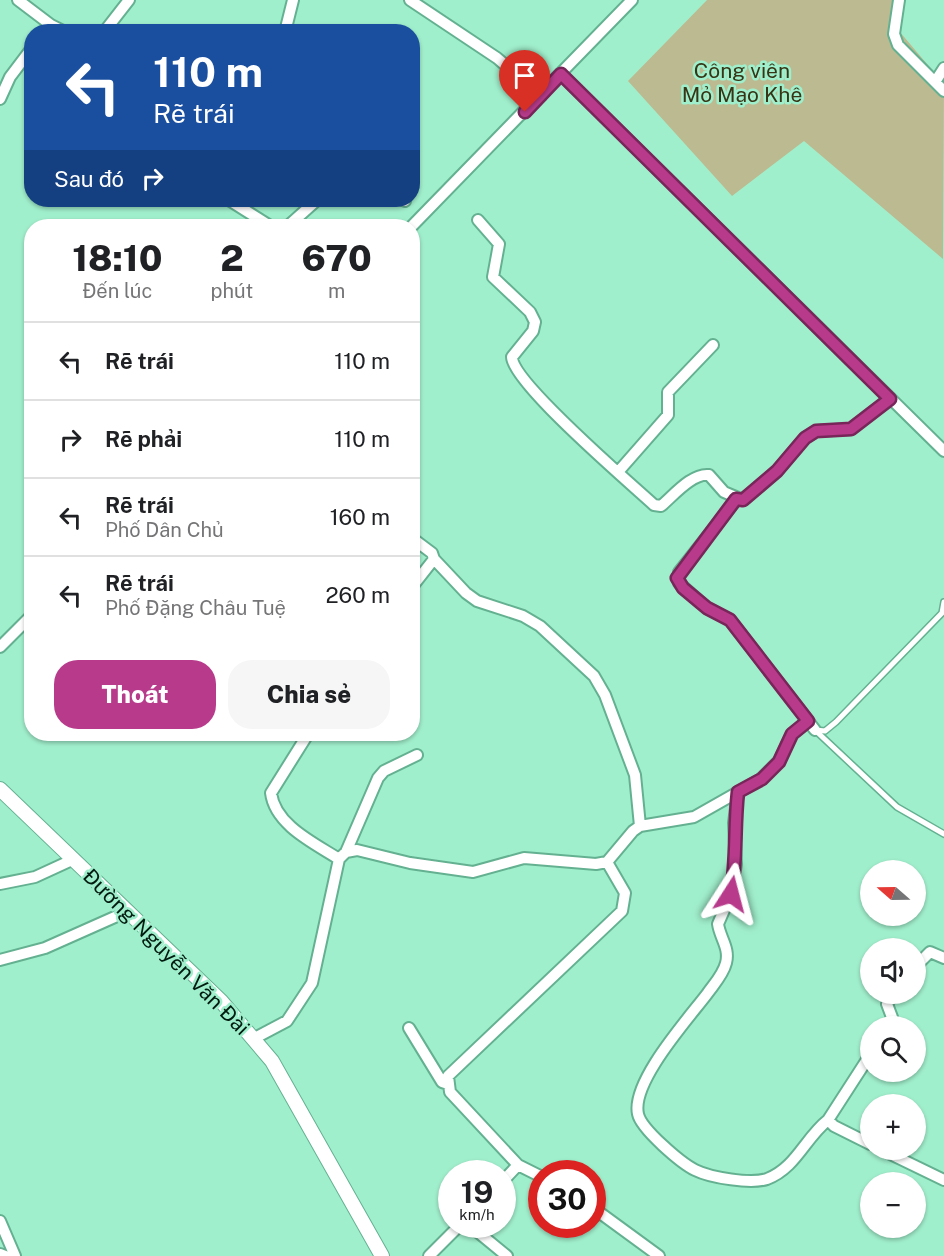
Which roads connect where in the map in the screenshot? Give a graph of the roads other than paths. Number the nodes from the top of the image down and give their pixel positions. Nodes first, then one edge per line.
1 (18, 0) edge
2 (129, 0) edge
3 (294, 0) edge
4 (410, 0) edge
5 (632, 0) edge
6 (899, 0) edge
7 (43, 24) edge
8 (110, 24) edge
9 (287, 24) edge
10 (24, 59) edge
11 (944, 68) edge
12 (561, 74) junction
13 (935, 82) junction
14 (944, 91) edge
15 (541, 96) junction
16 (0, 99) edge
17 (240, 207) edge
18 (309, 207) edge
19 (259, 219) edge
20 (296, 219) edge
21 (419, 219) edge
22 (478, 220) dead end
23 (713, 345) dead end
24 (890, 399) junction
25 (944, 452) edge
26 (618, 472) junction
27 (736, 499) junction
28 (420, 544) edge
29 (434, 559) junction
30 (420, 577) edge
31 (944, 602) edge
32 (24, 623) edge
33 (0, 647) edge
34 (811, 725) junction
35 (304, 741) edge
36 (417, 755) dead end
37 (0, 789) edge
38 (738, 792) junction
39 (640, 826) junction
40 (944, 834) edge
41 (342, 856) junction
42 (72, 860) junction
43 (607, 862) junction
44 (0, 884) edge
45 (126, 912) junction
46 (926, 956) edge
47 (944, 958) edge
48 (0, 960) edge
49 (409, 1028) dead end
50 (253, 1039) junction
51 (860, 1070) edge
52 (448, 1083) junction
53 (828, 1120) junction
54 (860, 1139) edge
55 (903, 1160) edge
56 (518, 1165) joint
57 (528, 1170) edge
58 (944, 1180) edge
59 (606, 1217) edge
60 (0, 1221) edge
61 (447, 1238) edge
62 (485, 1238) edge
63 (0, 1254) edge
64 (5, 1256) edge
65 (15, 1256) edge
66 (382, 1256) edge
67 (429, 1256) edge
68 (507, 1256) edge
69 (660, 1256) edge

1 - 7 street
2 - 8 street
3 - 9 street
4 - 15 street
5 - 12 street
6 - 13 street
10 - 16 street
11 - 13 street
12 - 15 street
12 - 24 street
13 - 14 street
15 - 21 street
17 - 19 street
18 - 20 street
22 - 26 street
23 - 26 street
24 - 25 street
24 - 27 street
26 - 27 street
27 - 34 street
28 - 29 street
29 - 30 street
29 - 39 street
31 - 34 lane
32 - 33 street
34 - 38 street
34 - 40 lane
35 - 41 street
36 - 41 street
37 - 42 street, Đường Nguyễn Văn Đài
38 - 39 street
38 - 53 street
39 - 43 street
41 - 43 street
41 - 50 street
42 - 44 street
42 - 45 street, Đường Nguyễn Văn Đài
43 - 52 street
45 - 48 street
45 - 50 street, Đường Nguyễn Văn Đài
46 - 47 street
49 - 52 street
50 - 66 street, Đường Nguyễn Văn Đài
51 - 53 street
52 - 56 street
53 - 54 street
55 - 58 street
56 - 57 street
59 - 69 street
60 - 65 street
61 - 67 street
62 - 68 street
63 - 64 street

